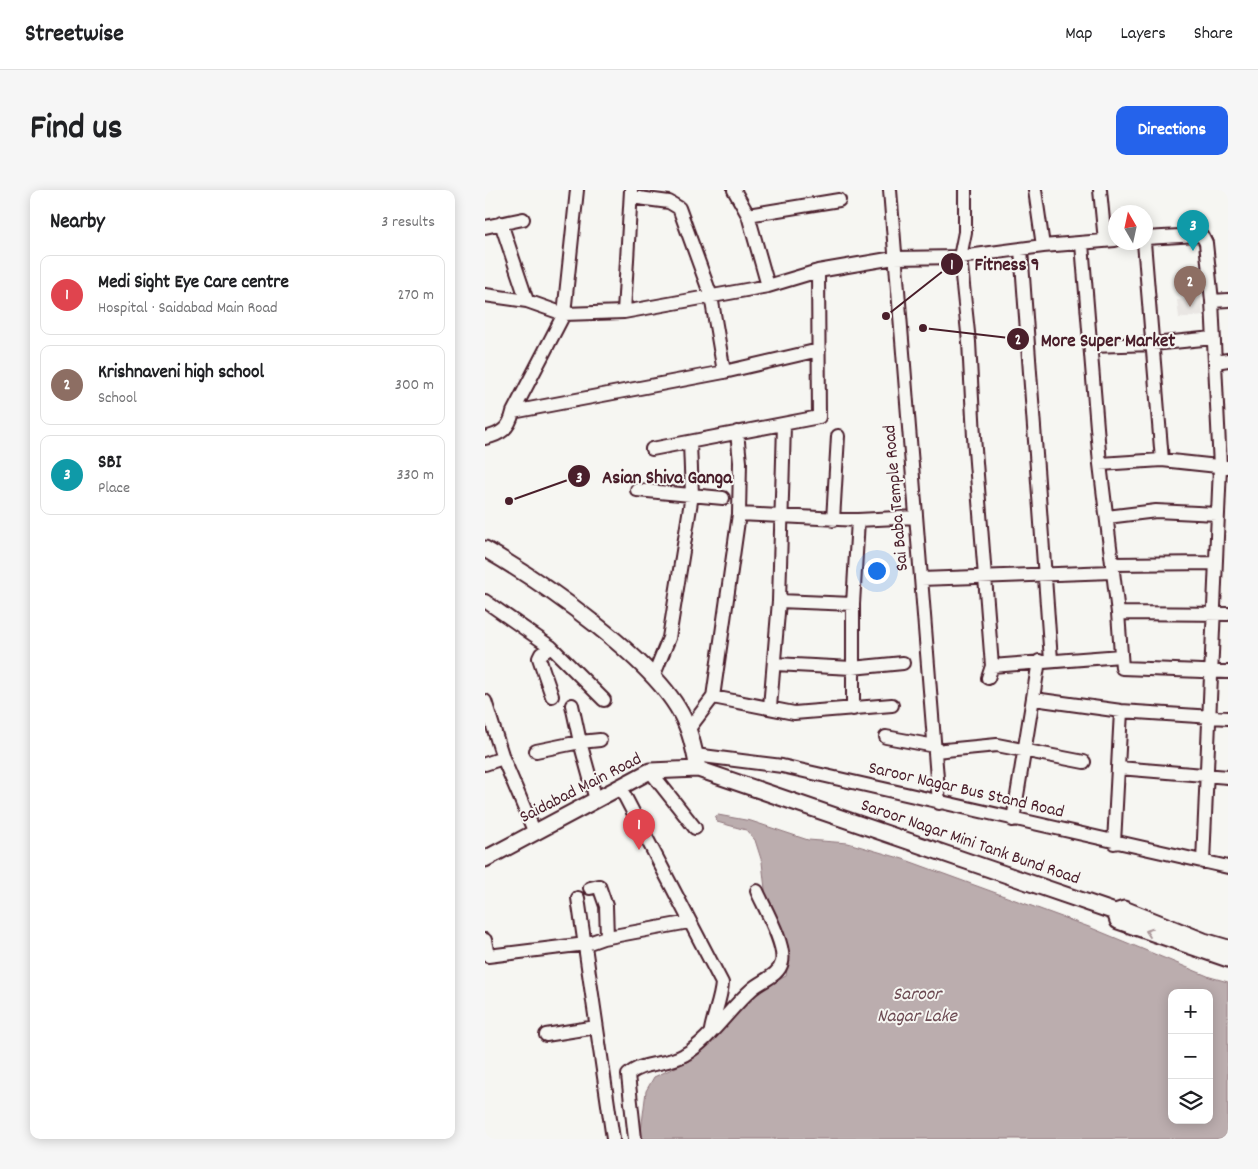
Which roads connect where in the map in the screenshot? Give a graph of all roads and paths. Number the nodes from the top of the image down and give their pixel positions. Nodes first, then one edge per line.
1 (577, 190) edge
2 (734, 190) edge
3 (890, 190) edge
4 (965, 190) edge
5 (1035, 190) edge
6 (1100, 190) edge
7 (631, 193) edge
8 (839, 200) dead end
9 (748, 215) junction
10 (523, 219) dead end
11 (501, 223) junction
12 (485, 226) edge
13 (1108, 231) edge
14 (1153, 238) edge
15 (1108, 241) edge
16 (1082, 244) junction
17 (1043, 246) junction
18 (1021, 249) junction
19 (1145, 250) edge
20 (960, 257) junction
21 (894, 258) junction
22 (818, 271) junction
23 (768, 286) junction
24 (485, 295) edge
25 (711, 296) junction
26 (1228, 300) edge
27 (527, 301) junction
28 (1212, 301) junction
29 (624, 312) junction
30 (564, 314) junction
31 (1213, 338) junction
32 (1153, 344) junction
33 (1091, 346) junction
34 (819, 350) junction
35 (1222, 361) edge
36 (725, 372) junction
37 (513, 412) junction
38 (784, 425) junction
39 (737, 432) junction
40 (838, 436) dead end
41 (485, 438) edge
42 (690, 443) junction
43 (653, 450) dead end
44 (1162, 460) junction
45 (1100, 464) junction
46 (1224, 467) edge
47 (637, 490) dead end
48 (692, 495) junction
49 (723, 498) dead end
50 (739, 514) junction
51 (1217, 514) junction
52 (781, 516) junction
53 (916, 517) junction
54 (1107, 517) junction
55 (833, 520) junction
56 (858, 520) junction
57 (485, 549) edge
58 (1220, 558) edge
59 (1112, 568) junction
60 (1046, 573) junction
61 (921, 579) junction
62 (984, 579) junction
63 (779, 602) junction
64 (487, 604) edge
65 (853, 604) junction
66 (1118, 613) junction
67 (1213, 613) junction
68 (1228, 614) edge
69 (551, 647) junction
70 (1121, 656) junction
71 (1045, 660) junction
72 (775, 664) junction
73 (903, 664) dead end
74 (852, 668) junction
75 (1211, 672) junction
76 (1228, 672) edge
77 (653, 677) junction
78 (552, 696) dead end
79 (713, 697) junction
80 (1034, 699) junction
81 (604, 700) dead end
82 (485, 701) edge
83 (572, 705) dead end
84 (892, 705) dead end
85 (770, 707) junction
86 (853, 709) junction
87 (1121, 710) junction
88 (1210, 718) junction
89 (1228, 718) edge
90 (688, 730) junction
91 (886, 737) dead end
92 (600, 740) dead end
93 (580, 742) junction
94 (935, 748) junction
95 (1025, 750) junction
96 (536, 751) dead end
97 (503, 758) junction
98 (697, 762) junction
99 (1084, 762) dead end
100 (485, 764) edge
101 (1119, 768) junction
102 (650, 771) junction
103 (1208, 776) junction
104 (1228, 777) edge
105 (620, 787) junction
106 (596, 800) junction
107 (939, 803) junction
108 (1013, 820) junction
109 (695, 828) dead end
110 (535, 833) junction
111 (1114, 843) junction
112 (485, 859) edge
113 (1203, 862) junction
114 (1228, 867) edge
115 (590, 888) dead end
116 (757, 890) dead end
117 (578, 898) dead end
118 (1115, 912) junction
119 (689, 922) junction
120 (607, 937) junction
121 (485, 940) edge
122 (586, 944) junction
123 (1228, 948) edge
124 (1228, 959) edge
125 (596, 1027) junction
126 (711, 1031) junction
127 (546, 1035) dead end
128 (613, 1139) edge
129 (635, 1139) edge

1 - 30 street
2 - 9 street
3 - 21 street, Sai Baba Temple Road
4 - 20 street
5 - 17 street
6 - 13 street
7 - 25 street
7 - 29 street
8 - 9 street
9 - 23 street
10 - 11 street
11 - 12 street
11 - 27 street
14 - 28 street
15 - 16 street
16 - 17 street
16 - 33 street
17 - 18 street
18 - 20 street
18 - 60 street
19 - 32 street
20 - 21 street
20 - 62 street
21 - 22 street
21 - 53 street, Sai Baba Temple Road
22 - 23 street
22 - 34 street
23 - 25 street
24 - 27 street
25 - 29 street
25 - 36 street
26 - 28 street
27 - 30 street
28 - 31 street
29 - 30 street
30 - 37 street
31 - 32 street
31 - 35 street
32 - 33 street
32 - 44 street
33 - 45 street
34 - 36 street
34 - 38 street
35 - 46 street
36 - 37 street
37 - 41 street
38 - 39 street
38 - 52 street
39 - 42 street
39 - 50 street
40 - 55 street
42 - 43 street
42 - 48 street
44 - 45 street
44 - 46 street
45 - 54 street
46 - 51 street
47 - 48 street
48 - 49 street
48 - 77 street
50 - 52 street
50 - 79 street
51 - 54 street
51 - 58 street
52 - 55 street
52 - 63 street
53 - 56 street
53 - 61 street, Sai Baba Temple Road
54 - 59 street
55 - 56 street
56 - 65 street
57 - 77 main road
58 - 59 street
58 - 67 street
59 - 60 street
59 - 66 street
60 - 62 street
60 - 71 street
61 - 62 street
61 - 94 street, Sai Baba Temple Road
62 - 71 street
63 - 65 street
63 - 72 street
64 - 69 street
65 - 74 street
66 - 67 street
66 - 70 street
67 - 68 street
67 - 75 street
69 - 78 street
69 - 81 street
70 - 71 street
70 - 75 street
71 - 80 street
72 - 74 street
72 - 85 street
73 - 74 street
74 - 86 street
75 - 76 street
75 - 88 street
77 - 90 main road
79 - 85 street
79 - 90 street
80 - 87 street
80 - 95 street
82 - 97 street
83 - 93 street
84 - 86 street
85 - 86 street
87 - 88 street
87 - 101 street
88 - 89 street
88 - 103 street
90 - 98 main road
91 - 94 street
92 - 93 street
93 - 96 street
93 - 106 street
94 - 95 street
94 - 107 street, Sai Baba Temple Road
95 - 99 street
95 - 108 street
97 - 100 street
97 - 110 street
98 - 102 main road, Saidabad Main Road
98 - 107 street, Saroor Nagar Bus Stand Road
98 - 118 main road, Saroor Nagar Mini Tank Bund Road
101 - 103 street
101 - 111 street
102 - 105 main road, Saidabad Main Road
102 - 109 street
103 - 104 street
103 - 113 street
105 - 106 main road, Saidabad Main Road
105 - 119 street
106 - 110 main road, Saidabad Main Road
107 - 108 street, Saroor Nagar Bus Stand Road
108 - 111 street, Saroor Nagar Bus Stand Road
110 - 112 main road, Saidabad Main Road
111 - 113 street, Saroor Nagar Bus Stand Road
113 - 114 street, Saroor Nagar Bus Stand Road
115 - 120 street
116 - 126 street
117 - 122 street
118 - 123 main road, Saroor Nagar Mini Tank Bund Road
124 -> 118 main road
119 - 120 street
119 - 126 street
120 - 122 street
121 - 122 street
122 - 125 street
125 - 127 street
125 - 128 street
126 - 129 street

